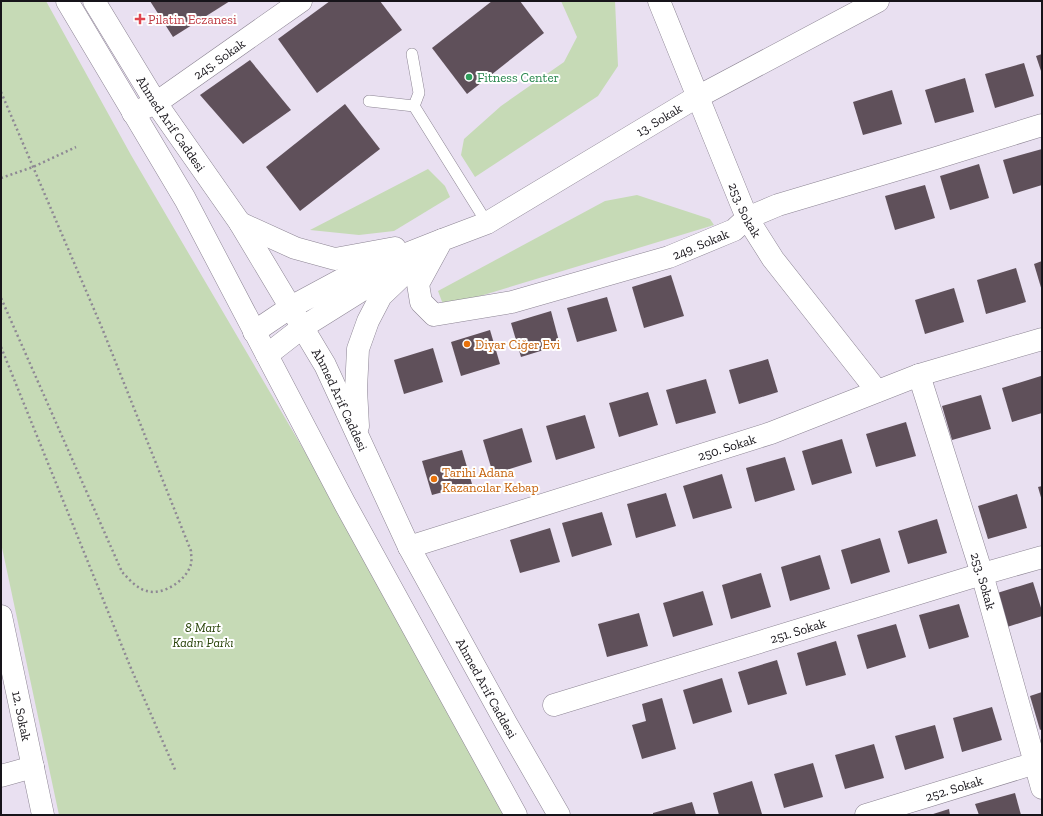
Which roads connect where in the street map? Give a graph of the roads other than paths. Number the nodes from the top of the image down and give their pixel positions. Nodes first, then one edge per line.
1 (302, 1) edge
2 (659, 1) edge
3 (878, 1) edge
4 (96, 2) edge
5 (71, 7) edge
6 (412, 54) dead end
7 (698, 97) junction
8 (369, 101) dead end
9 (156, 103) junction
10 (414, 106) junction
11 (134, 113) junction
12 (1042, 125) edge
13 (747, 218) junction
14 (240, 223) junction
15 (487, 223) junction
16 (442, 240) junction
17 (291, 307) junction
18 (303, 327) junction
19 (254, 332) junction
20 (1042, 339) edge
21 (266, 355) junction
22 (918, 375) junction
23 (877, 392) junction
24 (358, 437) junction
25 (409, 547) junction
26 (1042, 557) edge
27 (982, 574) junction
28 (1, 616) edge
29 (554, 705) dead end
30 (1038, 762) edge
31 (33, 767) junction
32 (1, 776) edge
33 (1042, 788) edge
34 (43, 815) edge
35 (516, 815) edge
36 (559, 815) edge
37 (866, 815) edge

1 - 9 street, 245. Sokak
2 - 7 street, 253. Sokak
3 - 7 street, 13. Sokak
4 - 5 street
4 - 9 street, Ahmed Arif Caddesi
5 - 11 street, Ahmed Arif Caddesi
6 - 10 lane
7 - 13 street, 253. Sokak
7 - 15 street, 13. Sokak
8 - 10 lane
9 - 11 street, 245. Sokak
9 - 14 street, Ahmed Arif Caddesi
10 - 15 lane
11 - 19 street, Ahmed Arif Caddesi
12 - 13 street, 249. Sokak
13 - 16 street, 249. Sokak
13 - 23 street, 253. Sokak
14 - 16 street
14 - 17 street, Ahmed Arif Caddesi
15 - 16 street, 13. Sokak
16 - 17 street
16 - 18 street
16 - 24 street
17 - 18 street, Ahmed Arif Caddesi
17 - 19 street
18 - 21 street
18 - 24 street, Ahmed Arif Caddesi
19 - 21 street, Ahmed Arif Caddesi
20 - 22 street, 250. Sokak
21 - 35 street, Ahmed Arif Caddesi
22 - 23 street, 250. Sokak
22 - 27 street, 253. Sokak
23 - 25 street, 250. Sokak
24 - 25 street, Ahmed Arif Caddesi
25 - 36 street, Ahmed Arif Caddesi
26 - 27 street, 251. Sokak
27 - 29 street, 251. Sokak
27 - 30 street, 253. Sokak
28 - 31 street, 12. Sokak
30 - 33 street, 253. Sokak
30 - 37 street, 252. Sokak
31 - 32 street
31 - 34 street, 12. Sokak

